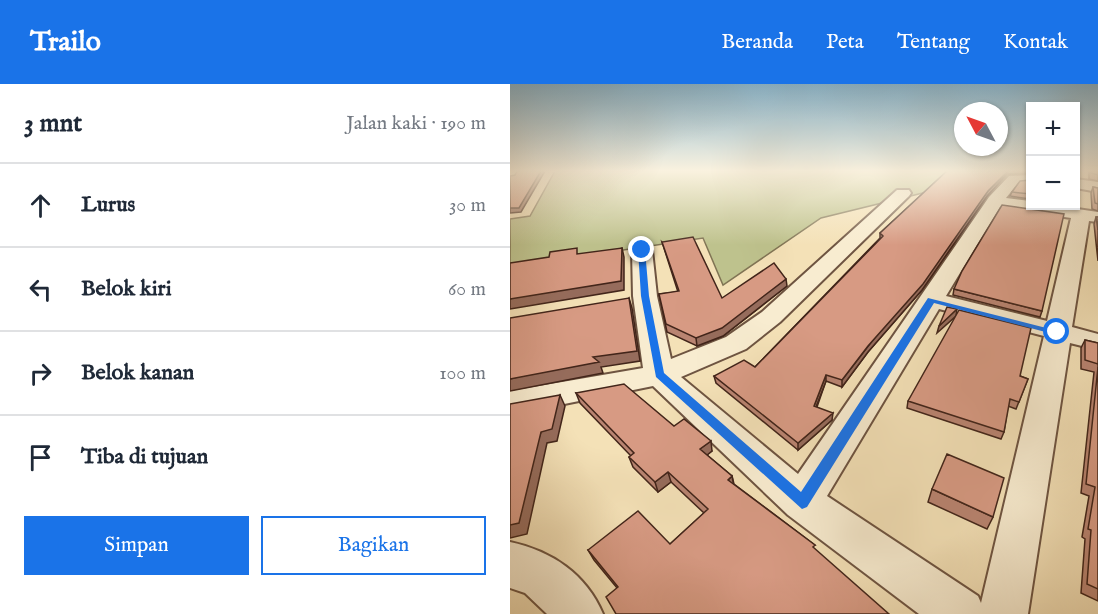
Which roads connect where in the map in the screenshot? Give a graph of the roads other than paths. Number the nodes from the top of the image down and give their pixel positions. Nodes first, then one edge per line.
1 (901, 196) edge
2 (1000, 196) edge
3 (995, 201) junction
4 (1085, 205) edge
5 (642, 250) dead end
6 (931, 300) junction
7 (1057, 332) junction
8 (1098, 342) edge
9 (659, 375) junction
10 (510, 403) edge
11 (802, 502) junction
12 (510, 565) edge
13 (578, 614) edge
14 (960, 614) edge
15 (1003, 614) edge

1 - 9 street
2 - 3 street
3 - 4 street
3 - 6 street
4 - 7 street
5 - 9 street
6 - 7 street
6 - 11 street
7 - 8 street
7 - 15 street
9 - 10 street
9 - 11 street
11 - 14 street
12 - 13 street

